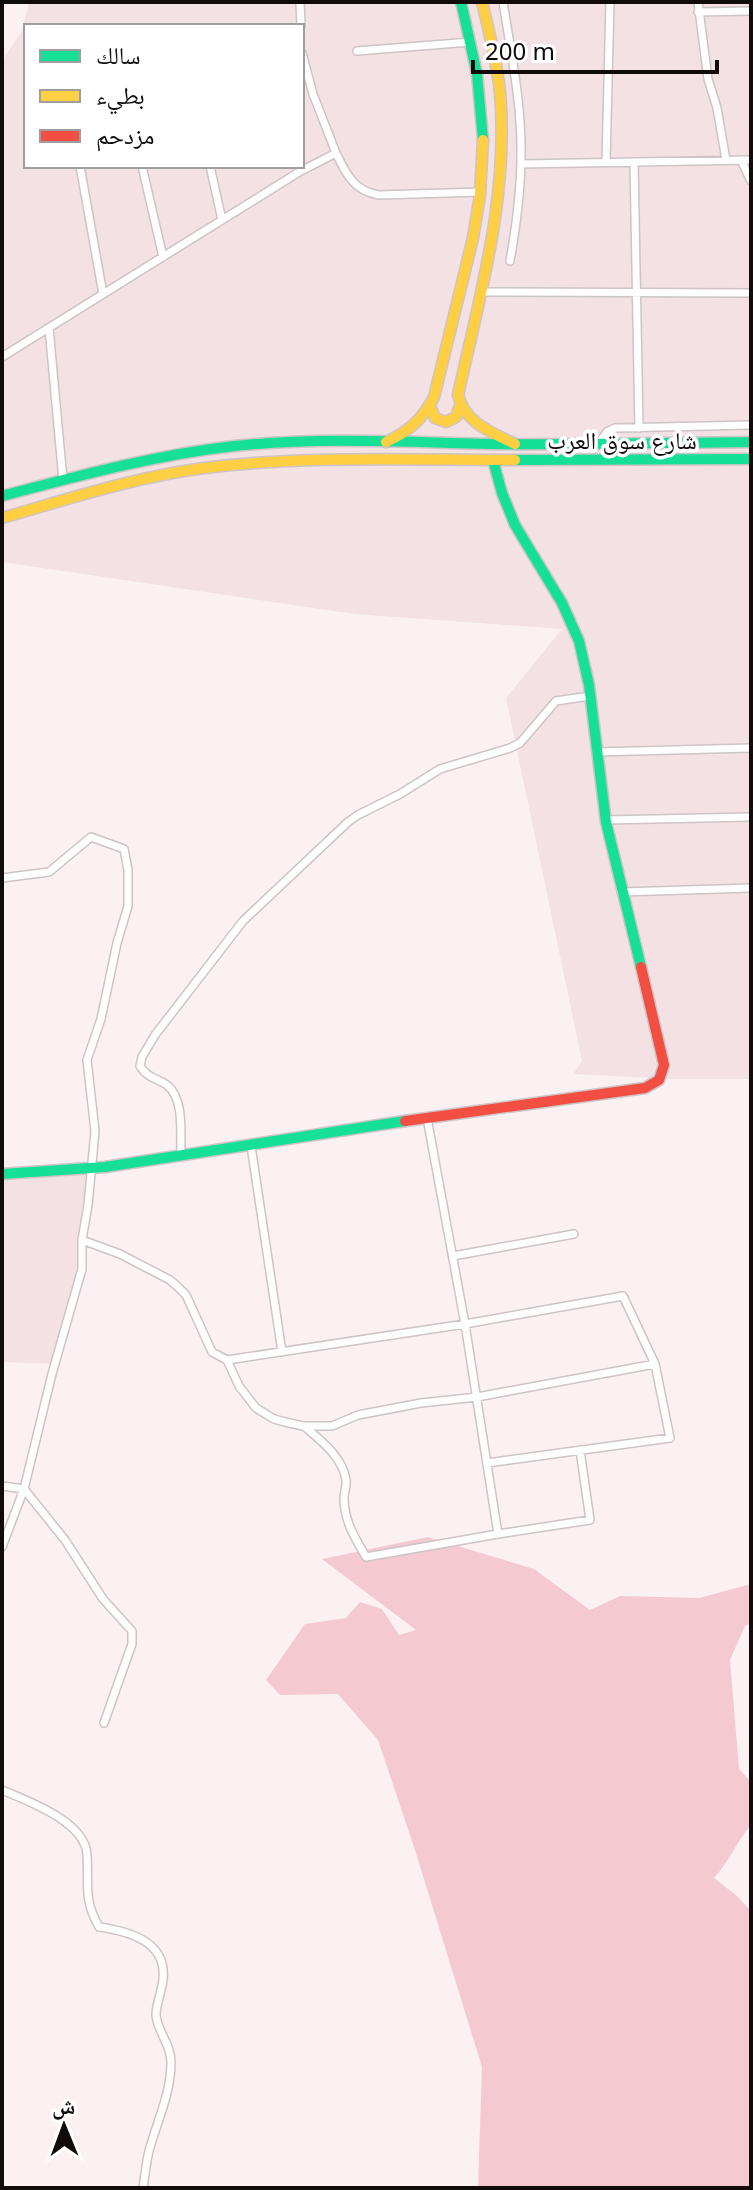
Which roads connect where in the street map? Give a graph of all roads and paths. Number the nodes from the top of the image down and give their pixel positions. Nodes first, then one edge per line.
1 (300, 2) edge
2 (461, 2) edge
3 (482, 2) edge
4 (503, 2) edge
5 (610, 2) edge
6 (698, 2) edge
7 (751, 11) edge
8 (698, 12) junction
9 (301, 24) edge
10 (471, 42) junction
11 (357, 51) dead end
12 (304, 66) edge
13 (336, 153) junction
14 (726, 160) junction
15 (741, 160) junction
16 (751, 160) edge
17 (606, 162) junction
18 (634, 162) junction
19 (521, 164) junction
20 (80, 168) edge
21 (142, 168) edge
22 (210, 168) edge
23 (751, 181) edge
24 (481, 192) junction
25 (222, 220) junction
26 (163, 257) junction
27 (510, 261) dead end
28 (481, 292) junction
29 (637, 293) junction
30 (751, 293) edge
31 (103, 294) junction
32 (49, 328) junction
33 (2, 357) edge
34 (430, 406) junction
35 (460, 406) junction
36 (751, 425) edge
37 (639, 428) junction
38 (386, 442) junction
39 (751, 442) edge
40 (599, 443) junction
41 (515, 444) junction
42 (751, 459) edge
43 (493, 460) junction
44 (63, 480) junction
45 (2, 496) edge
46 (2, 518) edge
47 (590, 696) junction
48 (751, 748) edge
49 (596, 752) junction
50 (751, 817) edge
51 (606, 820) junction
52 (2, 878) edge
53 (751, 888) edge
54 (621, 892) junction
55 (427, 1118) junction
56 (251, 1146) junction
57 (181, 1155) junction
58 (91, 1168) junction
59 (2, 1174) edge
60 (574, 1234) dead end
61 (82, 1240) junction
62 (453, 1256) junction
63 (465, 1324) junction
64 (282, 1352) junction
65 (227, 1360) junction
66 (655, 1364) junction
67 (477, 1397) junction
68 (303, 1426) junction
69 (580, 1450) junction
70 (487, 1463) junction
71 (2, 1486) edge
72 (24, 1489) junction
73 (498, 1534) junction
74 (2, 1547) edge
75 (104, 1723) dead end
76 (2, 1790) edge
77 (143, 2188) edge

1 - 9 street
2 - 10 street
3 - 28 street
4 - 19 street
5 - 17 street
6 - 8 street
7 - 8 street
8 - 14 street
10 - 11 street
10 - 24 street
12 - 13 street
13 - 24 street
13 - 25 street
14 - 15 street
14 - 18 street
15 - 16 street
15 - 23 street
17 - 18 street
17 - 19 street
18 - 29 street
19 - 27 street
20 - 31 street
21 - 26 street
22 - 25 street
24 - 34 street
25 - 26 street
26 - 31 street
28 - 29 street
28 - 35 street
29 - 30 street
29 - 37 street
31 - 32 street
32 - 33 street
32 - 44 street
34 - 35 street
34 - 38 street
35 - 41 street
36 - 37 street
37 - 40 street
38 - 41 street
38 - 44 street
39 - 40 street
40 - 41 street
42 - 43 street, شارع سوق العرب
43 - 46 street, شارع سوق العرب
43 - 47 street
44 - 45 street
47 - 49 street
47 - 57 street
48 - 49 street
49 - 51 street
50 - 51 street
51 - 54 street
52 - 58 street
53 - 54 street
54 - 55 street
55 - 56 street
55 - 62 street
56 - 57 street
56 - 64 street
57 - 58 street
58 - 59 street
58 - 61 street
60 - 62 street
61 - 65 street
61 - 72 street
62 - 63 street
63 - 64 street
63 - 66 street
63 - 67 street
64 - 65 street
65 - 68 street
66 - 67 street
66 - 69 street
67 - 68 street
67 - 70 street
68 - 73 street
69 - 70 street
69 - 73 street
70 - 73 street
71 - 72 street
72 - 74 street
72 - 75 street
76 - 77 street

